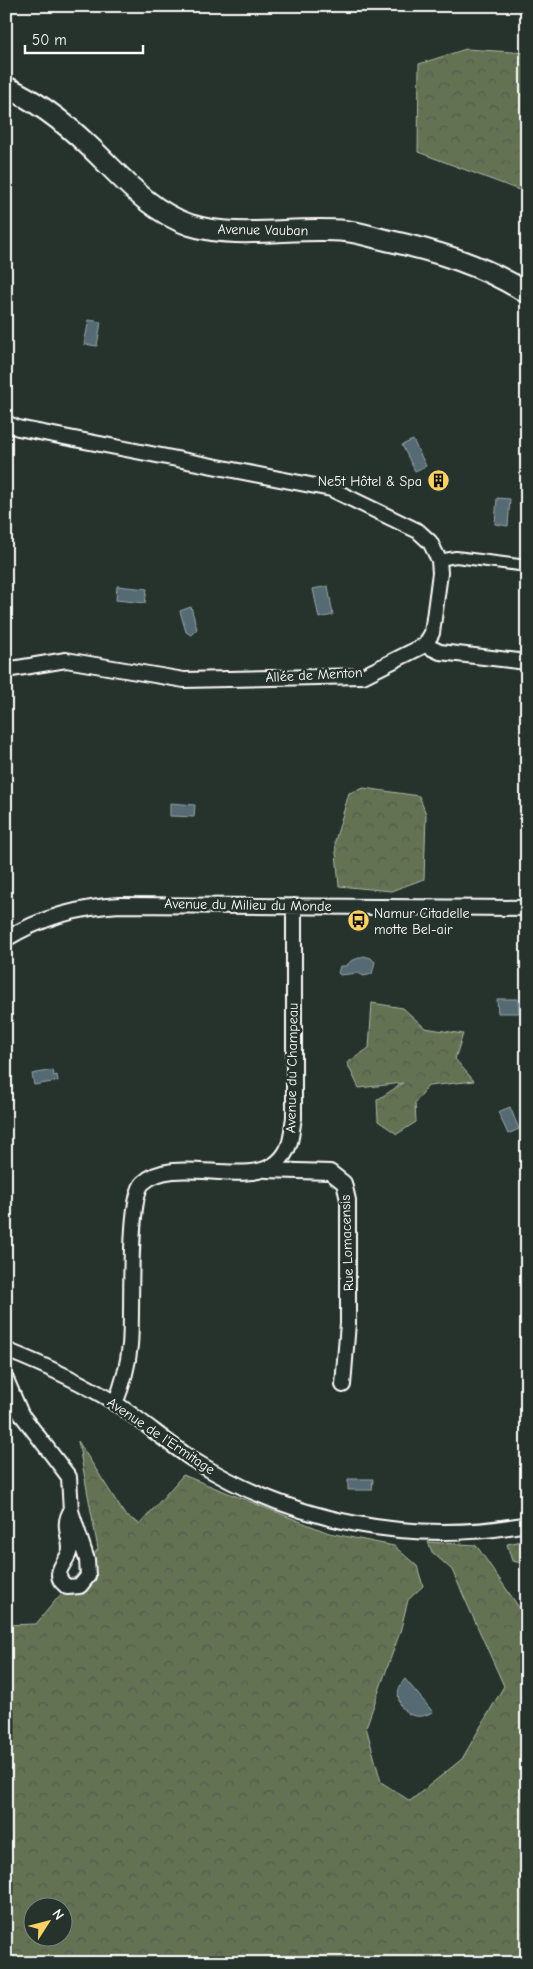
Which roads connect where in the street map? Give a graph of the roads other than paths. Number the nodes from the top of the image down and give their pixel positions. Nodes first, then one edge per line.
1 (6, 87) edge
2 (527, 293) edge
3 (6, 423) edge
4 (439, 560) junction
5 (527, 566) edge
6 (425, 645) junction
7 (527, 662) edge
8 (6, 670) edge
9 (294, 906) junction
10 (527, 908) edge
11 (6, 939) edge
12 (266, 1170) junction
13 (6, 1350) edge
14 (6, 1379) edge
15 (343, 1385) dead end
16 (115, 1404) junction
17 (71, 1511) junction
18 (527, 1524) edge

1 - 2 main road, Avenue Vauban
3 - 4 street
4 - 5 street
4 - 6 street
6 - 7 street
6 - 8 street, Allée de Menton
9 - 10 street, Avenue du Milieu du Monde
9 - 11 street, Avenue du Milieu du Monde
9 - 12 street, Avenue du Champeau
12 - 15 street, Rue Lomacensis
12 - 16 street
13 - 16 street, Avenue de l'Ermitage
14 - 17 street
16 - 18 street, Avenue de l'Ermitage
17 - 17 street

